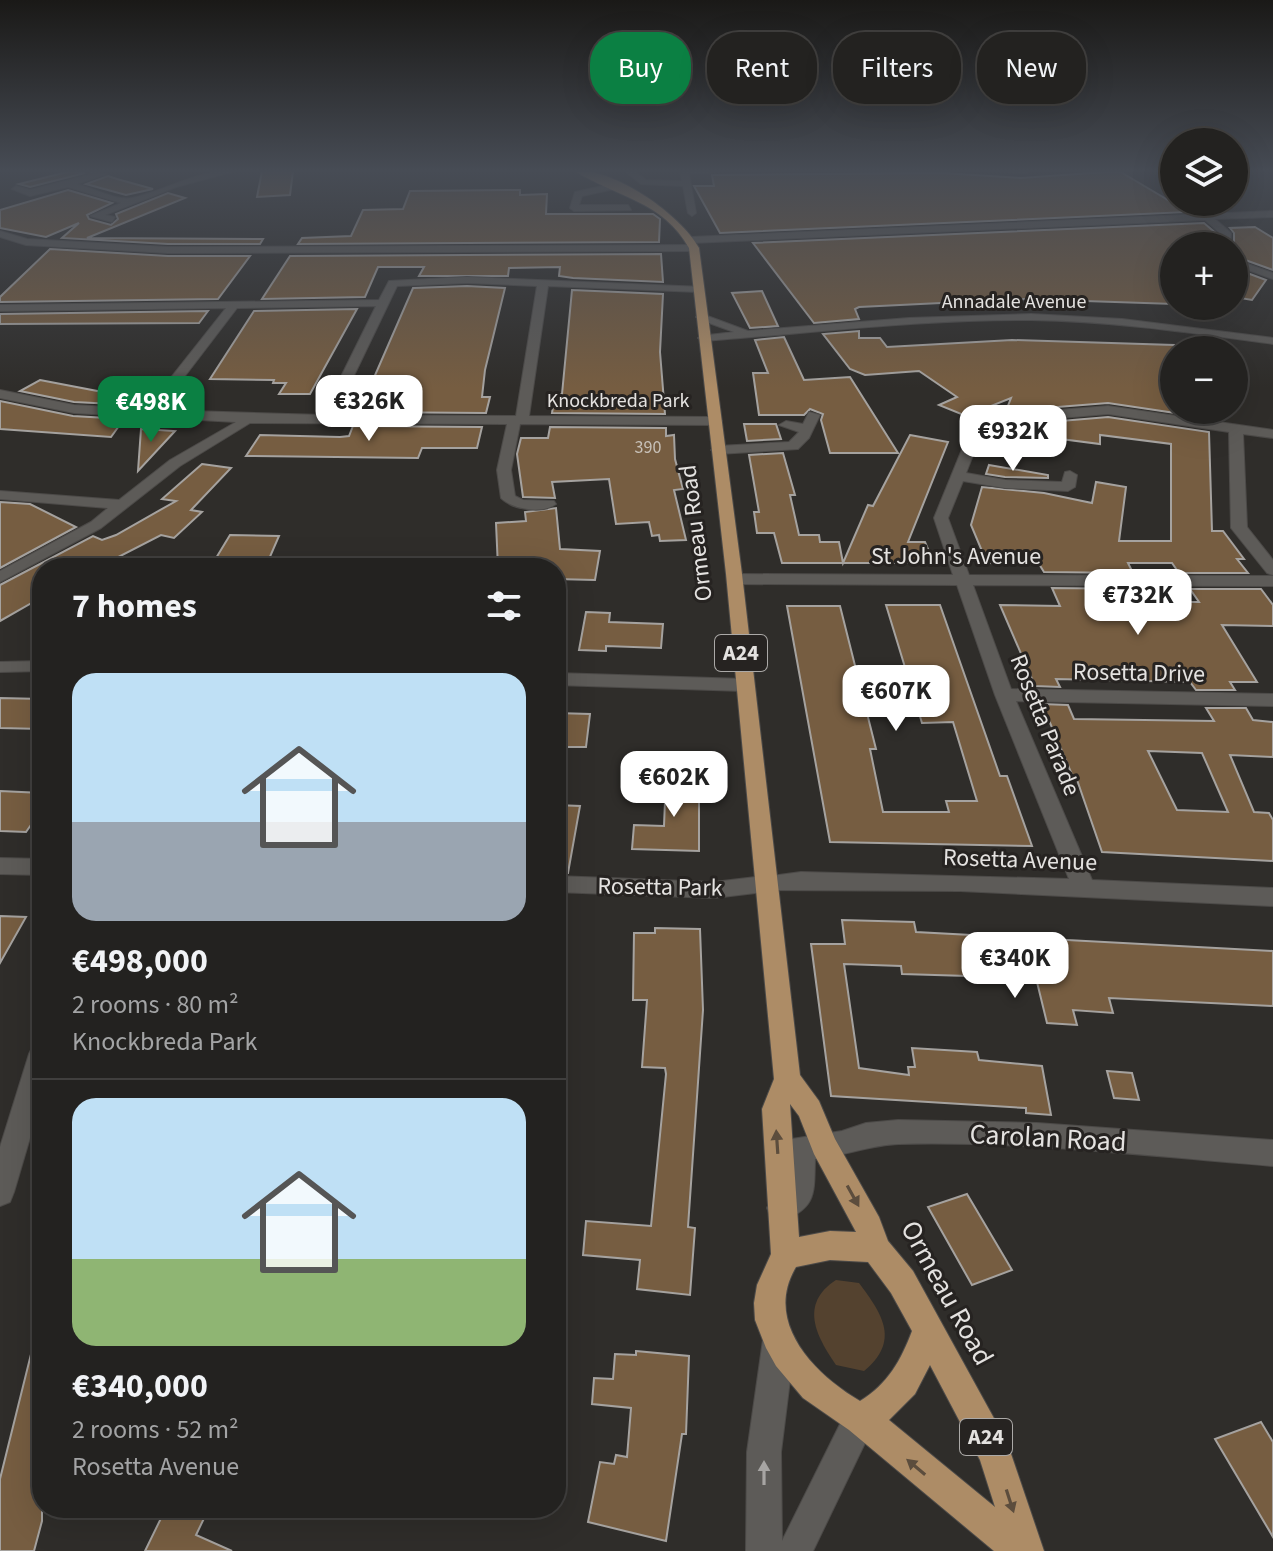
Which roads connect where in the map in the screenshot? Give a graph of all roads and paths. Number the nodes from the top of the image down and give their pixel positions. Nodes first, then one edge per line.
1 (50, 243) edge
2 (704, 243) edge
3 (693, 244) junction
4 (1248, 267) edge
5 (1273, 276) edge
6 (543, 282) junction
7 (699, 289) junction
8 (383, 303) junction
9 (234, 305) junction
10 (0, 308) edge
11 (702, 317) junction
12 (755, 335) junction
13 (704, 338) junction
14 (1273, 341) edge
15 (0, 394) edge
16 (148, 415) junction
17 (814, 415) dead end
18 (247, 419) junction
19 (326, 420) junction
20 (518, 421) junction
21 (715, 421) junction
22 (786, 425) dead end
23 (1236, 428) junction
24 (806, 429) junction
25 (1273, 434) edge
26 (718, 450) junction
27 (1070, 475) dead end
28 (958, 476) junction
29 (0, 495) edge
30 (549, 504) dead end
31 (124, 505) junction
32 (35, 558) edge
33 (32, 560) edge
34 (1273, 570) edge
35 (0, 577) edge
36 (735, 579) junction
37 (961, 580) junction
38 (1273, 581) edge
39 (32, 666) edge
40 (0, 667) edge
41 (566, 679) edge
42 (744, 685) junction
43 (1004, 695) junction
44 (1273, 700) edge
45 (0, 866) edge
46 (32, 867) edge
47 (566, 884) edge
48 (765, 884) junction
49 (1084, 888) junction
50 (1273, 897) edge
51 (787, 1079) junction
52 (32, 1087) edge
53 (824, 1145) junction
54 (1273, 1153) edge
55 (0, 1192) edge
56 (781, 1208) junction
57 (876, 1249) junction
58 (786, 1257) junction
59 (927, 1331) junction
60 (779, 1340) junction
61 (861, 1418) junction
62 (764, 1551) edge
63 (795, 1551) edge
64 (1024, 1551) edge

1 - 3 street
2 - 3 street
3 - 7 main road, Ormeau Road / A24
4 - 5 street
6 - 7 street
6 - 8 street
6 - 20 street, Knockbreda Park
7 - 11 main road, Ormeau Road / A24
8 - 9 street
8 - 19 street
9 - 10 street
9 - 16 street
11 - 12 street, Annadale Avenue
11 - 13 main road, Ormeau Road / A24
12 - 13 street, Annadale Avenue
12 - 14 street, Annadale Avenue
13 - 21 main road, Ormeau Road / A24
15 - 16 street, Knockbreda Park
16 - 18 street, Knockbreda Park
17 - 24 street
18 - 19 street, Knockbreda Park
18 - 31 street
19 - 20 street, Knockbreda Park
20 - 21 street, Knockbreda Park
20 - 30 street
21 - 26 main road, Ormeau Road / A24
22 - 24 street
23 - 25 street
23 - 28 street, Rosetta Parade
23 - 34 street
24 - 26 street
26 - 36 main road, Ormeau Road / A24
27 - 28 street
28 - 37 street, Rosetta Parade
29 - 31 street
31 - 32 street
33 - 35 street
36 - 37 street, St John's Avenue
36 - 42 main road, Ormeau Road / A24
37 - 38 street, St John's Avenue
37 - 43 street, Rosetta Parade
39 - 40 street
41 - 42 street
42 - 48 main road, Ormeau Road / A24
43 - 44 street, Rosetta Drive
43 - 49 street, Rosetta Parade
45 - 46 street
47 - 48 street, Rosetta Park
48 - 49 street, Rosetta Avenue
48 - 51 main road, Ormeau Road / A24
49 - 50 street, Rosetta Avenue
51 - 53 main road, Ormeau Road / A24
56 -> 51 main road, Ormeau Road / A24
52 - 55 street
53 - 54 street, Carolan Road
53 - 56 street
53 -> 57 main road, Ormeau Road / A24
56 - 58 main road, Ormeau Road / A24
57 - 58 main road
57 - 59 main road, Ormeau Road / A24
58 - 60 main road, Ormeau Road / A24
59 - 61 main road
59 -> 64 main road, Ormeau Road / A24
60 - 61 main road, Ormeau Road / A24
62 -> 60 street
61 - 63 street
64 -> 61 main road, Ormeau Road / A24

